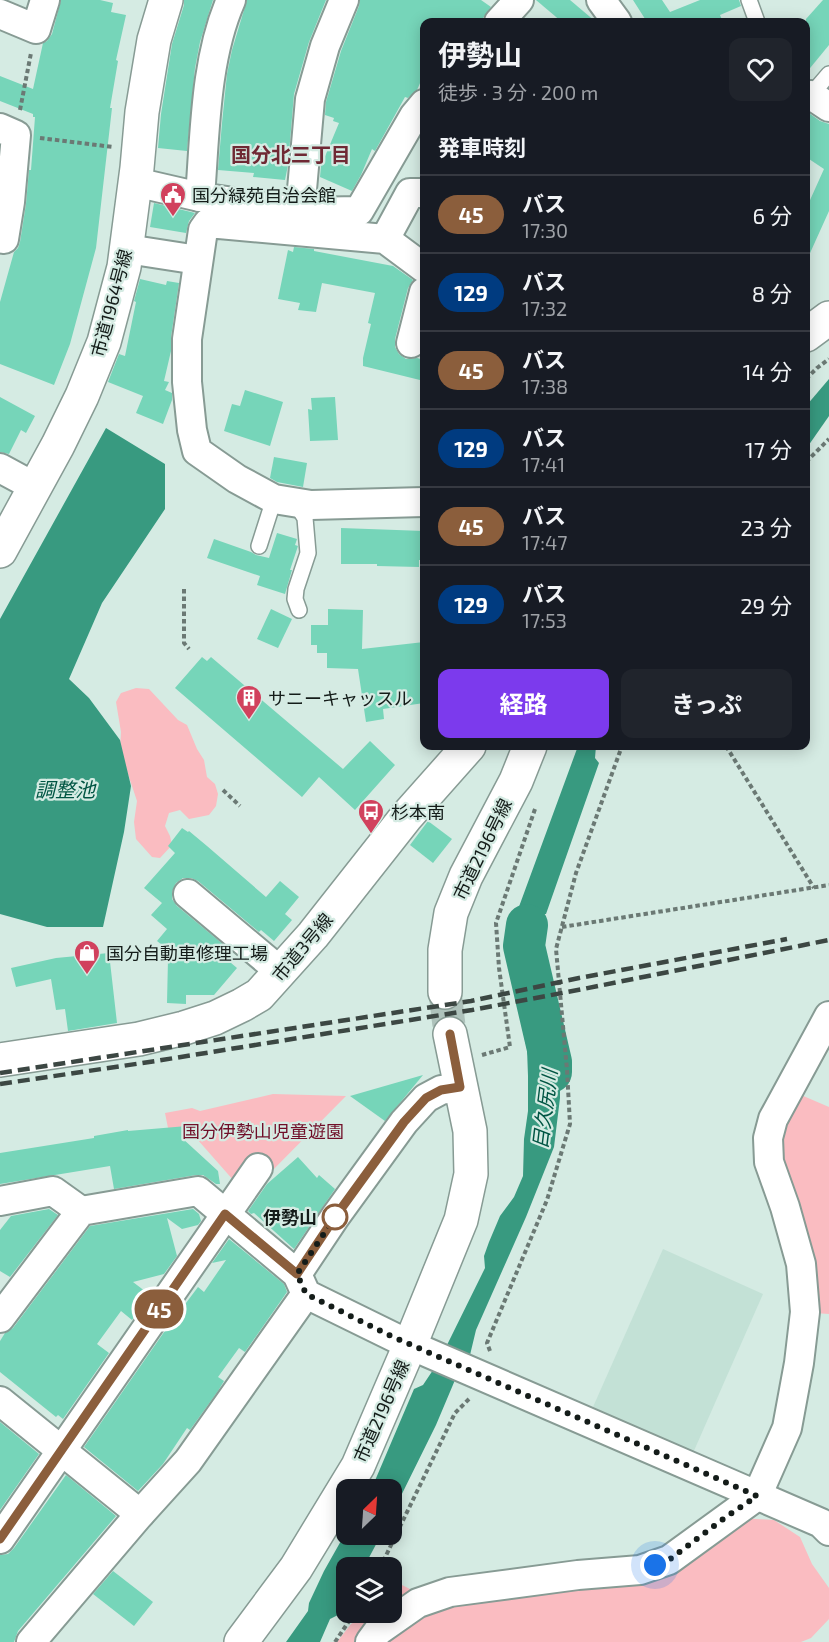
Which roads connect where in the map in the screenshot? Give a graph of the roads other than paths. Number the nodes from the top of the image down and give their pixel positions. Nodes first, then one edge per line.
1 (45, 0) edge
2 (166, 0) edge
3 (231, 0) edge
4 (344, 0) edge
5 (601, 0) edge
6 (749, 0) edge
7 (0, 14) edge
8 (614, 18) edge
9 (756, 18) edge
10 (420, 109) edge
11 (8, 132) edge
12 (135, 182) junction
13 (420, 193) edge
14 (200, 197) junction
15 (300, 212) junction
16 (2, 238) edge
17 (385, 239) junction
18 (127, 249) junction
19 (198, 260) junction
20 (420, 265) edge
21 (420, 308) edge
22 (829, 318) edge
23 (810, 332) edge
24 (411, 343) dead end
25 (0, 468) edge
26 (35, 487) junction
27 (285, 500) junction
28 (420, 502) edge
29 (259, 546) dead end
30 (0, 551) edge
31 (299, 610) dead end
32 (465, 750) edge
33 (528, 750) edge
34 (188, 894) dead end
35 (281, 972) junction
36 (445, 992) tunnel mouth
37 (829, 1016) edge
38 (450, 1034) tunnel mouth
39 (0, 1059) edge
40 (460, 1087) junction
41 (258, 1168) dead end
42 (0, 1201) edge
43 (81, 1210) junction
44 (225, 1214) junction
45 (302, 1284) junction
46 (0, 1318) edge
47 (418, 1349) junction
48 (0, 1401) edge
49 (61, 1450) junction
50 (757, 1496) junction
51 (140, 1514) junction
52 (826, 1524) edge
53 (0, 1539) edge
54 (31, 1642) edge
55 (241, 1642) edge
56 (370, 1642) edge

1 - 7 street
2 - 12 street, 市道1964号線
3 - 14 street
4 - 15 street
5 - 8 street
6 - 9 lane
10 - 15 street
11 - 16 street
12 - 14 street
12 - 18 street, 市道1964号線
13 - 17 street
14 - 15 street
17 - 19 street
17 - 20 street
18 - 19 street
18 - 26 street, 市道1964号線
19 - 27 street
21 - 24 street
22 - 23 street
25 - 26 street
26 - 30 street, 市道1964号線
27 - 28 street
27 - 29 lane
27 - 31 lane
32 - 35 street, 市道3号線
33 - 36 street, 市道2196号線
34 - 35 street
35 - 39 street, 市道3号線
37 - 50 street
38 - 40 street, 市道2196号線
40 - 45 street
40 - 47 street, 市道2196号線
41 - 44 street
42 - 43 street
43 - 44 street
43 - 46 street
44 - 45 street
44 - 49 street
45 - 47 street
45 - 51 street
47 - 50 street
47 - 55 street, 市道2196号線
48 - 49 street
49 - 51 street
49 - 53 street
50 - 52 street
50 - 56 street
51 - 54 street

